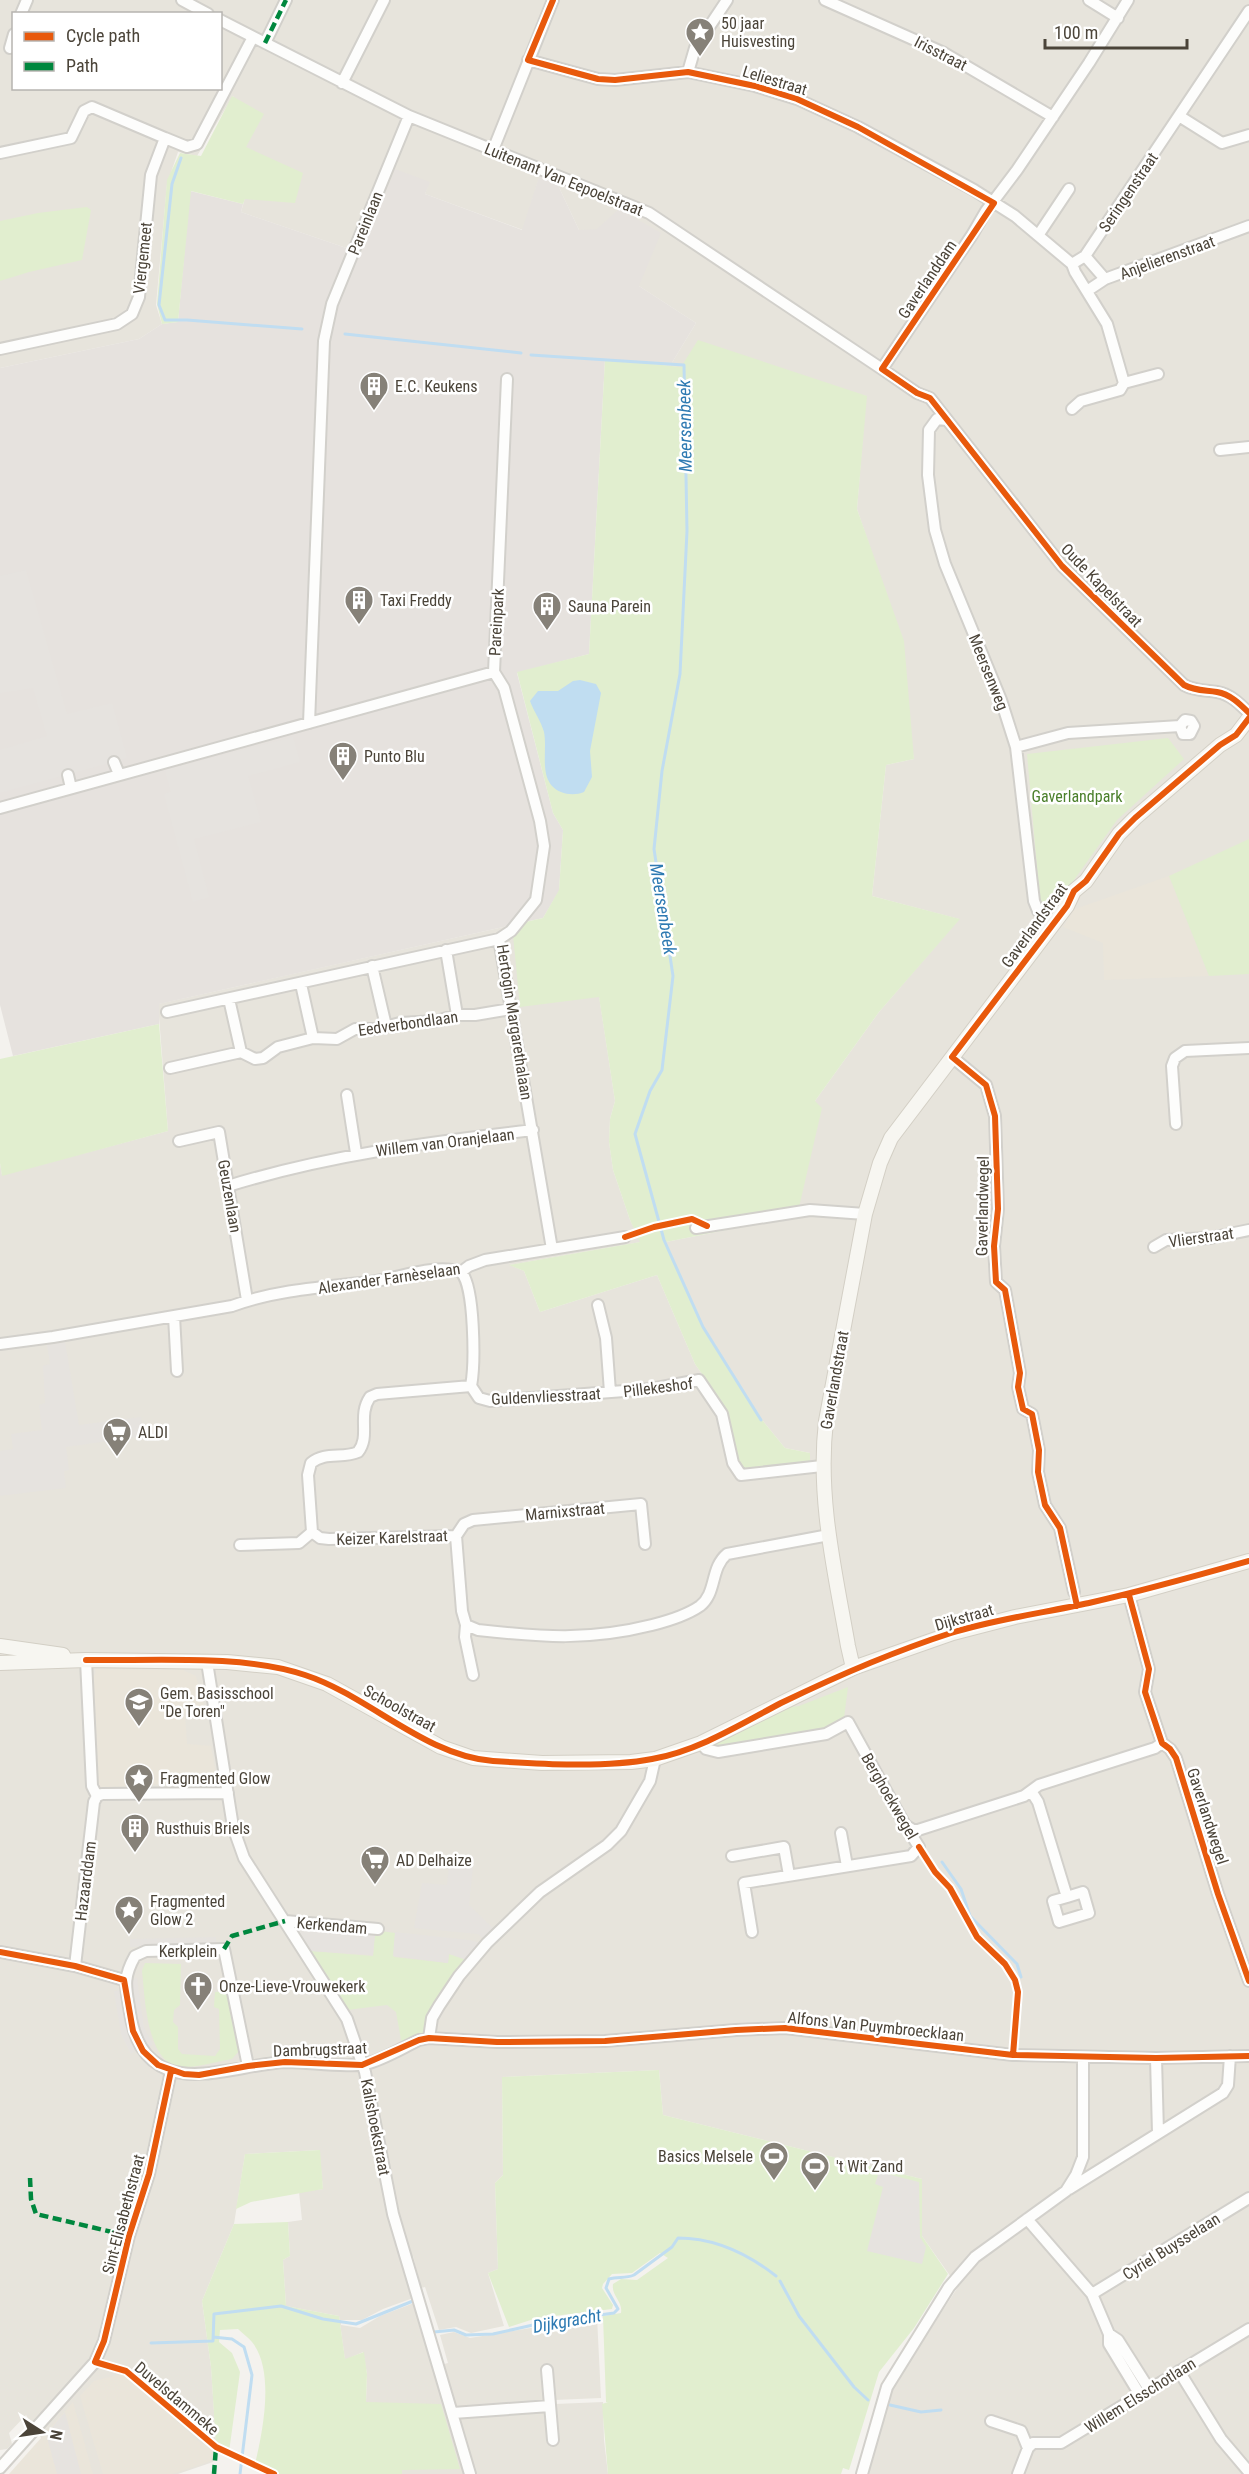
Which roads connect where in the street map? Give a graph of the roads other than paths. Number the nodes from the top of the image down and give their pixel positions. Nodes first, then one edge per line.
1 (182, 0) edge
2 (286, 0) edge
3 (384, 0) edge
4 (552, 0) edge
5 (727, 0) edge
6 (825, 0) edge
7 (1089, 0) edge
8 (1128, 0) edge
9 (1249, 11) edge
10 (204, 12) edge
11 (1118, 18) junction
12 (222, 21) edge
13 (253, 37) junction
14 (12, 41) edge
15 (265, 43) junction
16 (10, 48) dead end
17 (528, 60) junction
18 (688, 72) junction
19 (342, 83) junction
20 (408, 116) junction
21 (1179, 116) junction
22 (1053, 117) junction
23 (1249, 135) edge
24 (165, 138) junction
25 (493, 150) junction
26 (0, 153) edge
27 (1069, 189) dead end
28 (994, 203) junction
29 (1249, 226) edge
30 (1039, 234) junction
31 (1085, 256) junction
32 (1072, 264) junction
33 (1105, 279) junction
34 (1087, 291) junction
35 (0, 349) edge
36 (882, 369) junction
37 (1158, 374) dead end
38 (507, 379) dead end
39 (1124, 383) junction
40 (917, 393) junction
41 (1072, 409) dead end
42 (942, 420) junction
43 (929, 430) junction
44 (1249, 447) edge
45 (1220, 450) dead end
46 (494, 672) junction
47 (1249, 713) edge
48 (309, 723) junction
49 (1180, 726) dead end
50 (1247, 727) edge
51 (1016, 747) junction
52 (114, 762) dead end
53 (119, 774) junction
54 (68, 775) dead end
55 (71, 788) junction
56 (0, 808) edge
57 (1054, 924) junction
58 (499, 939) junction
59 (446, 950) junction
60 (372, 966) junction
61 (301, 984) junction
62 (229, 999) junction
63 (511, 1009) junction
64 (167, 1012) dead end
65 (457, 1015) junction
66 (386, 1026) junction
67 (313, 1038) junction
68 (1249, 1048) edge
69 (241, 1052) junction
70 (952, 1057) junction
71 (170, 1068) dead end
72 (347, 1095) dead end
73 (1176, 1124) dead end
74 (533, 1130) junction
75 (179, 1141) dead end
76 (356, 1153) junction
77 (228, 1186) junction
78 (865, 1214) junction
79 (696, 1228) dead end
80 (1249, 1230) edge
81 (625, 1237) dead end
82 (1154, 1247) dead end
83 (552, 1249) junction
84 (461, 1272) junction
85 (247, 1300) junction
86 (598, 1305) dead end
87 (174, 1316) junction
88 (0, 1344) edge
89 (177, 1371) dead end
90 (471, 1386) junction
91 (610, 1392) junction
92 (822, 1466) junction
93 (312, 1532) junction
94 (829, 1535) junction
95 (456, 1536) junction
96 (645, 1544) dead end
97 (240, 1545) dead end
98 (1249, 1561) edge
99 (1074, 1592) dead end
100 (1129, 1595) junction
101 (466, 1625) junction
102 (0, 1646) edge
103 (86, 1659) junction
104 (207, 1662) junction
105 (0, 1663) edge
106 (854, 1668) junction
107 (473, 1675) dead end
108 (701, 1743) junction
109 (1162, 1743) junction
110 (655, 1759) junction
111 (1031, 1791) junction
112 (228, 1793) junction
113 (97, 1796) junction
114 (913, 1830) junction
115 (841, 1833) dead end
116 (732, 1856) dead end
117 (847, 1866) junction
118 (789, 1875) junction
119 (1066, 1897) dead end
120 (285, 1921) junction
121 (378, 1929) dead end
122 (752, 1932) dead end
123 (0, 1952) edge
124 (75, 1966) junction
125 (124, 1980) junction
126 (1249, 1981) edge
127 (429, 2038) junction
128 (1230, 2056) junction
129 (1249, 2056) edge
130 (1083, 2057) junction
131 (1156, 2058) junction
132 (362, 2065) junction
133 (248, 2066) junction
134 (171, 2071) junction
135 (1158, 2133) junction
136 (1083, 2157) junction
137 (1108, 2166) junction
138 (1066, 2191) junction
139 (1249, 2198) edge
140 (1027, 2219) junction
141 (1092, 2294) junction
142 (1249, 2329) edge
143 (548, 2370) dead end
144 (1179, 2371) junction
145 (1144, 2392) junction
146 (550, 2406) junction
147 (453, 2413) junction
148 (991, 2421) dead end
149 (553, 2440) dead end
150 (1028, 2448) junction
151 (0, 2468) edge
152 (1248, 2469) edge
153 (470, 2474) edge
154 (862, 2474) edge
155 (1018, 2474) edge

1 - 10 street
2 - 15 street
3 - 19 street
4 - 17 street
5 - 18 street
6 - 22 street, Irisstraat
7 - 11 street
8 - 11 street, Gaverlanddam
9 - 21 street, Seringenstraat
11 - 22 street, Gaverlanddam
12 - 13 street, Luitenant Van Eepoelstraat
13 - 15 street, Luitenant Van Eepoelstraat
13 - 24 street
14 - 16 street
15 - 19 street, Luitenant Van Eepoelstraat
17 - 18 street, Leliestraat
17 - 25 street
18 - 28 street, Leliestraat
19 - 20 street, Luitenant Van Eepoelstraat
20 - 25 street, Luitenant Van Eepoelstraat
20 - 48 street, Pareinlaan
21 - 23 street
21 - 31 street, Seringenstraat
22 - 28 street, Gaverlanddam
24 - 26 street
24 - 35 street, Viergemeet
25 - 36 street, Luitenant Van Eepoelstraat
27 - 30 street
28 - 30 street, Leliestraat
28 - 36 street, Gaverlanddam
29 - 33 street, Anjelierenstraat
30 - 32 street, Leliestraat
31 - 32 street, Seringenstraat
31 - 33 street
32 - 34 street, Leliestraat
33 - 34 street, Anjelierenstraat
34 - 39 street, Leliestraat
36 - 40 street, Luitenant Van Eepoelstraat
37 - 39 street
38 - 46 street, Pareinpark
39 - 41 street
40 - 42 street, Luitenant Van Eepoelstraat
40 - 43 street
42 - 43 street
42 - 47 street, Oude Kapelstraat
43 - 51 street, Meersenweg
44 - 45 street
46 - 48 street, Pareinpark
46 - 58 street, Hertogin Margarethalaan
48 - 53 street, Pareinpark
49 - 51 street
50 - 57 main road, Gaverlandstraat
51 - 57 street, Meersenweg
52 - 53 street
53 - 55 street, Pareinpark
54 - 55 street
55 - 56 street, Pareinpark
57 - 70 main road, Gaverlandstraat
58 - 59 street
58 - 63 street, Hertogin Margarethalaan
59 - 60 street
59 - 65 street
60 - 61 street
60 - 66 street
61 - 62 street
61 - 67 street
62 - 64 street
62 - 69 street
63 - 65 street, Eedverbondlaan
63 - 74 street, Hertogin Margarethalaan
65 - 66 street, Eedverbondlaan
66 - 67 street, Eedverbondlaan
67 - 69 street, Eedverbondlaan
68 - 73 street
69 - 71 street, Eedverbondlaan
70 - 78 main road, Gaverlandstraat
70 - 99 street, Gaverlandwegel
72 - 76 street, Willem van Oranjelaan
74 - 76 street, Willem van Oranjelaan
74 - 83 street, Hertogin Margarethalaan
75 - 77 street, Geuzenlaan
76 - 77 street, Willem van Oranjelaan
77 - 85 street, Geuzenlaan
78 - 79 street
78 - 92 main road, Gaverlandstraat
80 - 82 street, Vlierstraat
81 - 83 street, Alexander Farnèselaan
83 - 84 street, Alexander Farnèselaan
84 - 85 street, Alexander Farnèselaan
84 - 90 street
85 - 87 street, Alexander Farnèselaan
86 - 91 street, Guldenvliesstraat
87 - 88 street, Alexander Farnèselaan
87 - 89 street
90 - 91 street, Guldenvliesstraat
90 - 93 street, Keizer Karelstraat
91 - 92 street, Pillekeshof
92 - 94 main road, Gaverlandstraat
93 - 95 street, Keizer Karelstraat
93 - 97 street, Keizer Karelstraat
94 - 101 street
94 - 106 main road, Gaverlandstraat
95 - 96 street, Marnixstraat
95 - 101 street, Keizer Karelstraat
98 - 100 main road, Dijkstraat
100 - 106 main road, Dijkstraat
100 - 109 street, Gaverlandwegel
101 - 107 street, Keizer Karelstraat
102 - 103 main road, Schoolstraat
103 - 104 main road, Schoolstraat
103 - 105 main road, Schoolstraat
103 - 113 street, Hazaarddam
104 - 110 main road, Schoolstraat
104 - 112 street, Kalishoekstraat
106 - 108 main road, Dijkstraat
108 - 110 main road, Schoolstraat
108 - 114 street, Berghoekwegel
109 - 111 street
109 - 126 street, Gaverlandwegel
110 - 127 street
111 - 114 street
111 - 119 street
112 - 113 street
112 - 120 street, Kalishoekstraat
113 - 124 street, Hazaarddam
114 - 117 street, Berghoekwegel
115 - 117 street
116 - 118 street
117 - 118 street
118 - 122 street
120 - 121 street, Kerkendam
120 - 132 street, Kalishoekstraat
123 - 124 street
124 - 125 street
125 - 133 street, Kerkplein
125 - 134 street
127 - 130 street, Alfons Van Puymbroecklaan
127 - 132 street, Dambrugstraat
128 - 129 street, Alfons Van Puymbroecklaan
128 - 131 street, Alfons Van Puymbroecklaan
128 - 135 street
130 - 131 street, Alfons Van Puymbroecklaan
130 - 136 street
131 - 135 street
132 - 133 street, Dambrugstraat
132 - 147 street, Kalishoekstraat
133 - 134 street, Dambrugstraat
134 - 151 street, Sint-Elisabethstraat
135 - 137 street
136 - 137 street
136 - 138 street
137 - 138 street
138 - 140 street
139 - 141 street, Cyriel Buysselaan
140 - 141 street
140 - 154 street
141 - 145 street
142 - 144 street, Willem Elsschotlaan
143 - 146 street
144 - 145 street, Willem Elsschotlaan
144 - 152 street
145 - 150 street, Willem Elsschotlaan
146 - 147 street
146 - 149 street
147 - 153 street, Kalishoekstraat
148 - 150 street
150 - 155 street

